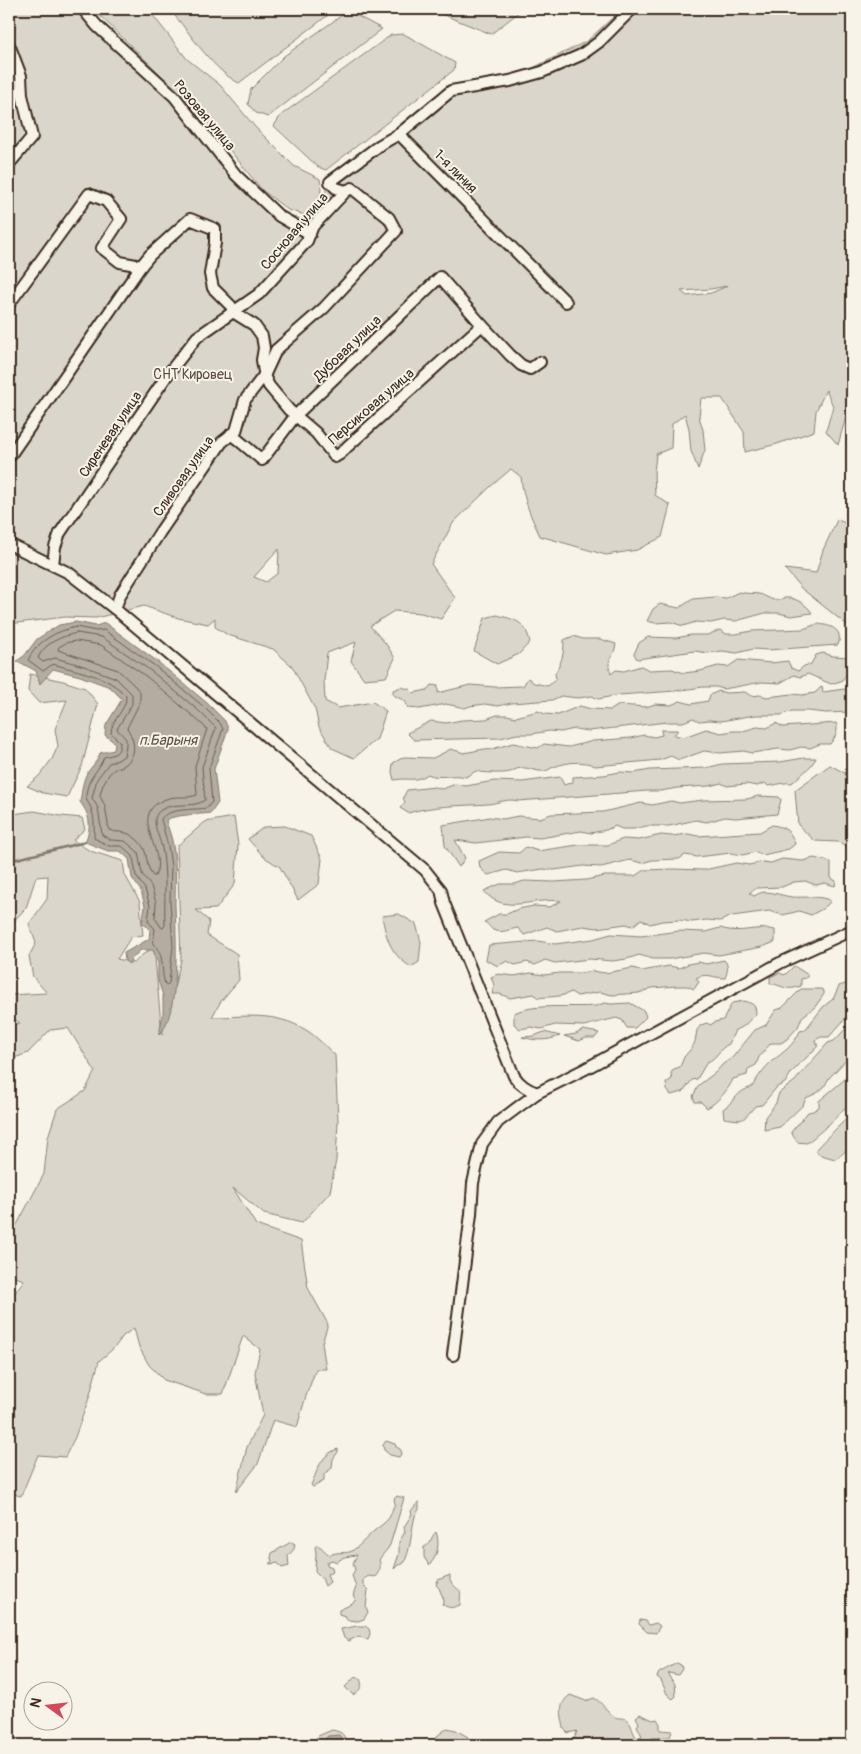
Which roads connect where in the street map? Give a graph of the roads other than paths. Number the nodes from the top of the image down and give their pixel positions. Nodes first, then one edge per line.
1 (83, 9) edge
2 (632, 9) edge
3 (9, 48) edge
4 (398, 134) junction
5 (9, 164) edge
6 (346, 191) junction
7 (396, 231) joint
8 (310, 234) junction
9 (141, 266) junction
10 (566, 302) dead end
11 (9, 304) edge
12 (234, 312) junction
13 (482, 325) junction
14 (540, 362) dead end
15 (265, 374) junction
16 (296, 415) junction
17 (231, 434) junction
18 (9, 457) edge
19 (9, 544) edge
20 (53, 565) junction
21 (115, 609) junction
22 (852, 930) edge
23 (537, 1092) junction
24 (453, 1355) dead end

1 - 8 street, Розовая улица
2 - 4 street
3 - 5 street
4 - 6 street
4 - 10 street, 1-я линия
6 - 7 street, Сосновая улица
6 - 8 street, Сосновая улица
7 - 15 street, Сливовая улица
8 - 12 street, Сосновая улица
9 - 11 street
9 - 12 street, Персиковая улица
9 - 18 street, Персиковая улица
12 - 15 street, Персиковая улица
12 - 20 street, Сиреневая улица
13 - 14 street
13 - 16 street, Персиковая улица
13 - 16 street, Дубовая улица
15 - 16 street, Персиковая улица
15 - 17 street, Сливовая улица
16 - 17 street, Дубовая улица
17 - 21 street, Сливовая улица
19 - 20 street
20 - 21 street
21 - 23 street
22 - 23 street
23 - 24 street

